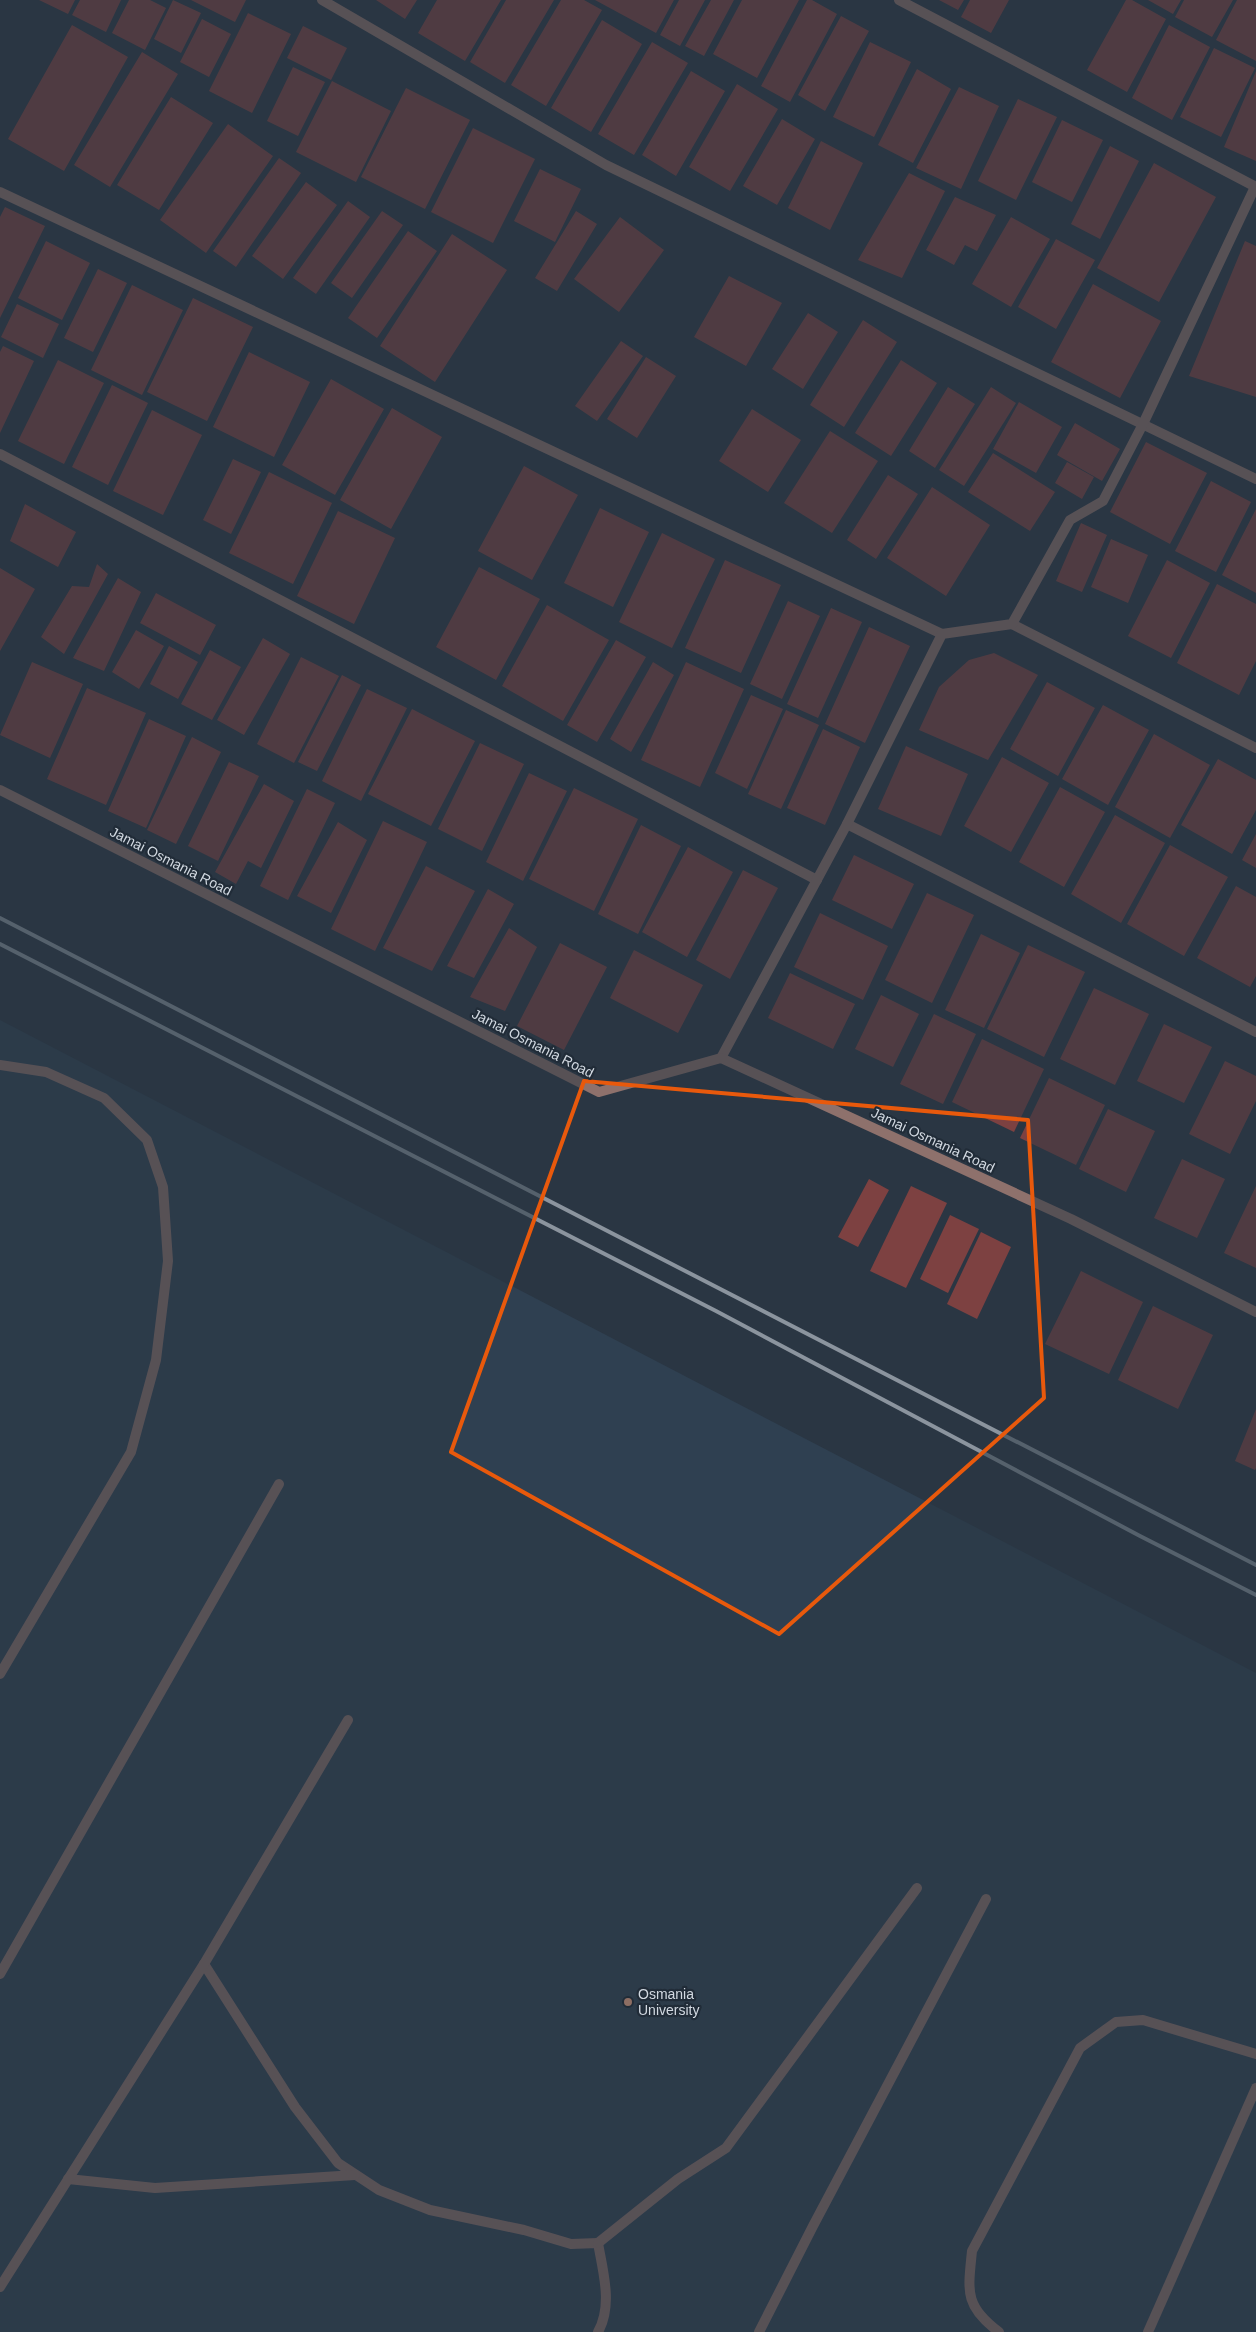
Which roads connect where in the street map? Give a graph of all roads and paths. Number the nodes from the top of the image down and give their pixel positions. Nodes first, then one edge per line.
1 (322, 0) edge
2 (899, 0) edge
3 (1256, 187) edge
4 (0, 192) edge
5 (1143, 424) junction
6 (0, 454) edge
7 (1256, 479) edge
8 (1012, 624) junction
9 (942, 634) junction
10 (1256, 748) edge
11 (0, 790) edge
12 (847, 824) junction
13 (817, 880) junction
14 (1256, 1032) edge
15 (721, 1058) junction
16 (0, 1065) edge
17 (1256, 1312) edge
18 (280, 1484) dead end
19 (0, 1674) edge
20 (348, 1720) dead end
21 (917, 1888) dead end
22 (986, 1899) dead end
23 (204, 1964) junction
24 (0, 1974) edge
25 (1256, 2054) edge
26 (1256, 2088) edge
27 (355, 2175) junction
28 (68, 2179) junction
29 (598, 2243) junction
30 (0, 2287) edge
31 (598, 2332) edge
32 (759, 2332) edge
33 (999, 2332) edge
34 (1148, 2332) edge

1 - 5 street
2 - 3 street
3 - 5 street
4 - 9 street
5 - 7 street
5 - 8 street
6 - 13 street
8 - 9 street
8 - 10 street
9 - 12 street
11 - 15 street, Jamai Osmania Road
12 - 13 street
12 - 14 street
13 - 15 street
15 - 17 street, Jamai Osmania Road
16 - 19 street
18 - 24 street
20 - 23 street
21 - 29 street
22 - 32 street
23 - 27 street
23 - 28 street
25 - 33 street
26 - 34 street
27 - 28 street
27 - 29 street
28 - 30 street
29 - 31 street

